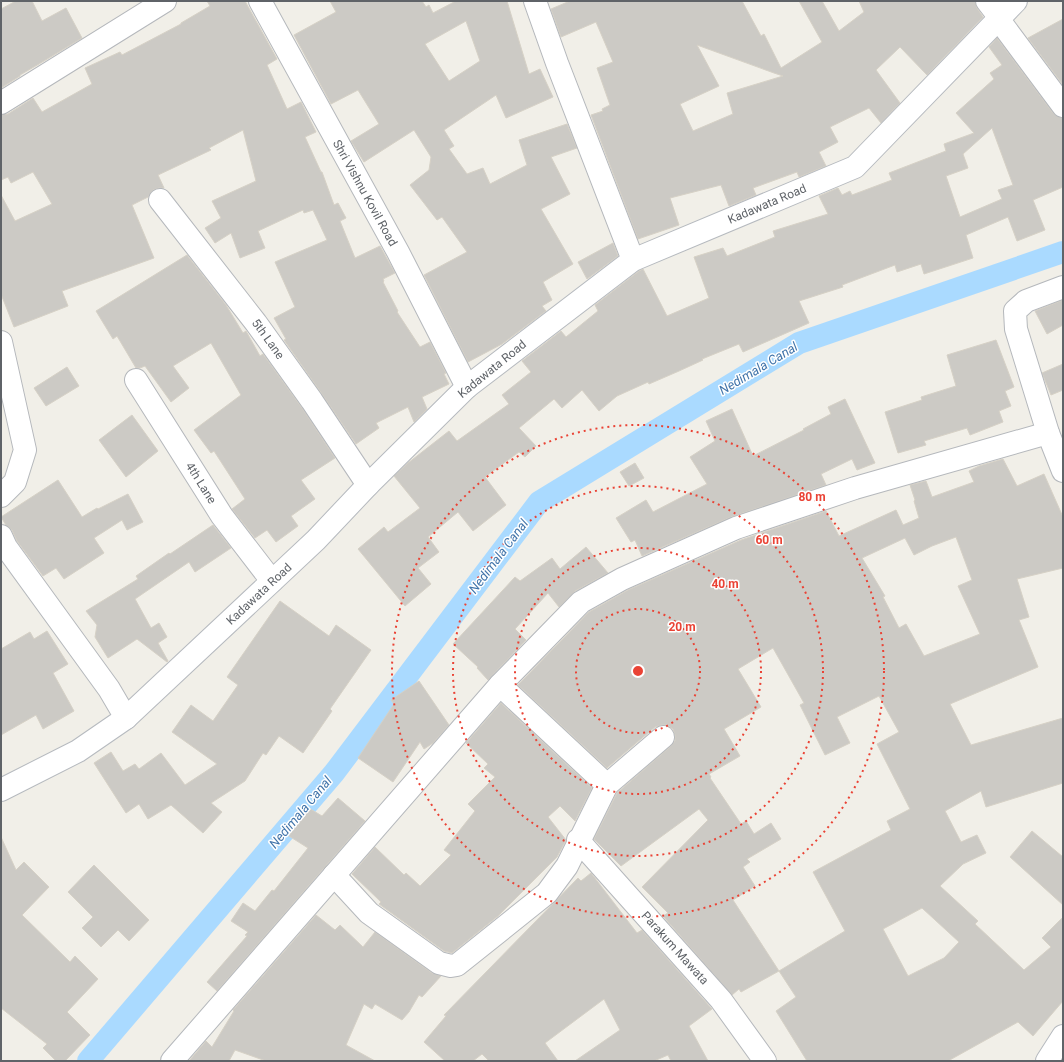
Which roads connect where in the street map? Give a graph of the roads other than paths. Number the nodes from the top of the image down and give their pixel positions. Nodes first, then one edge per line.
1 (165, 1) edge
2 (260, 1) edge
3 (535, 1) edge
4 (987, 1) edge
5 (1016, 1) edge
6 (1000, 19) junction
7 (1, 103) edge
8 (1063, 106) edge
9 (160, 200) dead end
10 (633, 260) junction
11 (1063, 287) edge
12 (1, 342) edge
13 (136, 380) dead end
14 (467, 387) junction
15 (1048, 433) junction
16 (1063, 471) edge
17 (368, 485) junction
18 (1, 496) edge
19 (1, 536) edge
20 (272, 582) junction
21 (500, 685) junction
22 (126, 718) junction
23 (663, 737) dead end
24 (3, 785) edge
25 (606, 785) junction
26 (578, 840) junction
27 (334, 875) junction
28 (1063, 1036) edge
29 (172, 1061) edge
30 (765, 1061) edge
31 (1047, 1061) edge

1 - 7 street
2 - 14 street, Shri Vishnu Kovil Road
3 - 10 street
4 - 6 street
5 - 6 street, Kadawata Road
6 - 8 street
6 - 10 street, Kadawata Road
9 - 17 street, 5th Lane
10 - 14 street, Kadawata Road
11 - 15 street
12 - 18 street
13 - 20 street, 4th Lane
14 - 17 street, Kadawata Road
15 - 16 street
15 - 21 street
17 - 20 street, Kadawata Road
19 - 22 street
20 - 22 street, Kadawata Road
21 - 25 street
21 - 27 street
22 - 24 street, Kadawata Road
23 - 25 street
25 - 26 street
26 - 27 street
26 - 30 street, Parakum Mawata
27 - 29 street
28 - 31 street

